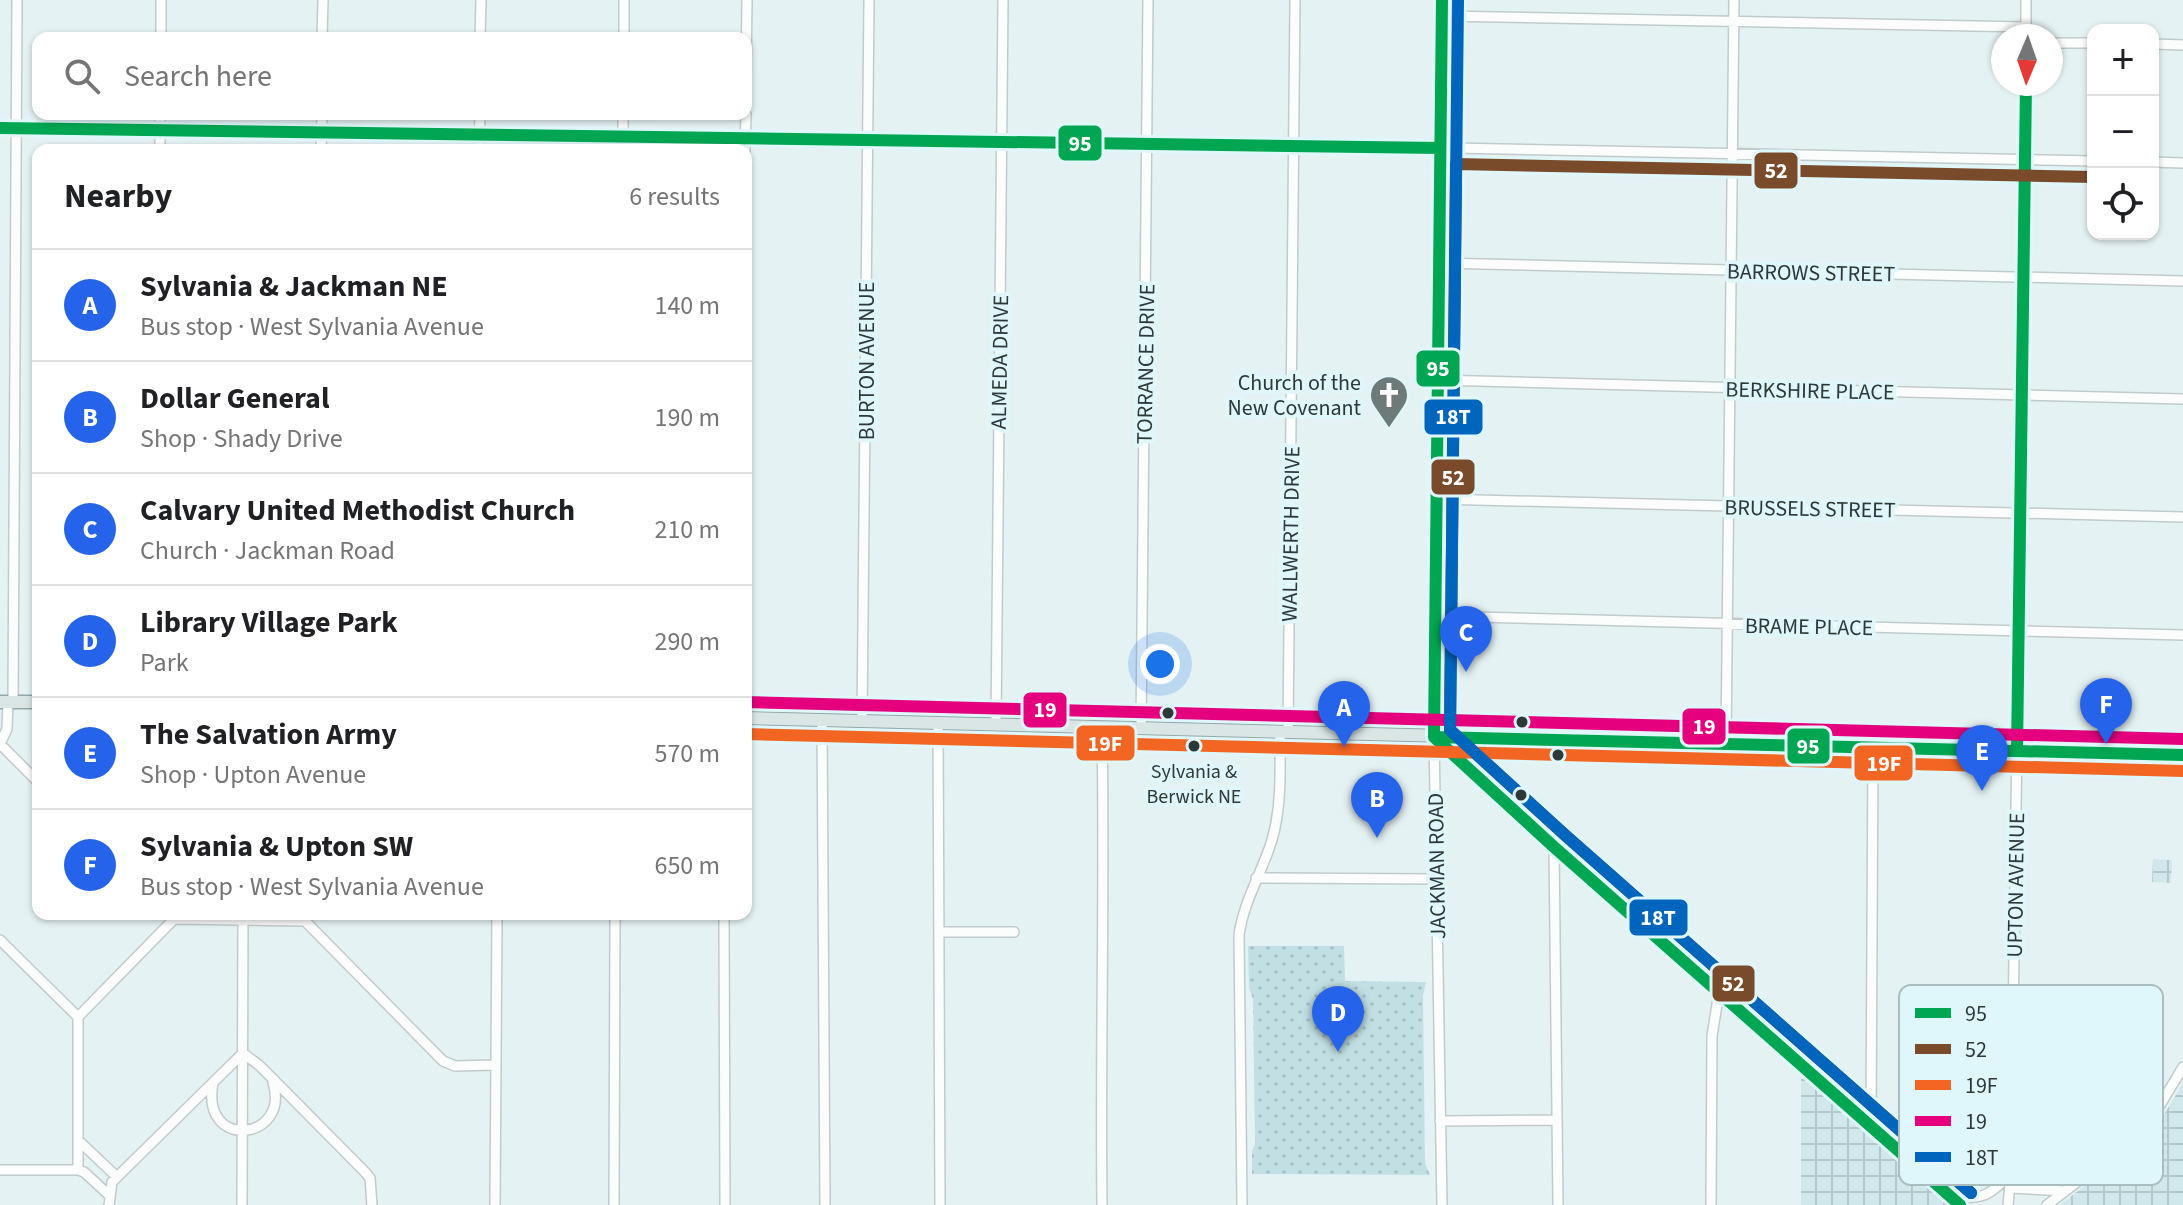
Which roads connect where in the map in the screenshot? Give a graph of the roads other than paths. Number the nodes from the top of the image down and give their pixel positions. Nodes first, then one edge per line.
1 (17, 0) edge
2 (161, 0) edge
3 (323, 0) edge
4 (481, 0) edge
5 (624, 0) edge
6 (747, 0) edge
7 (869, 0) edge
8 (1003, 0) edge
9 (1148, 0) edge
10 (1295, 0) edge
11 (1442, 0) edge
12 (1734, 0) edge
13 (2026, 0) edge
14 (1442, 16) junction
15 (1734, 22) junction
16 (2026, 24) edge
17 (1991, 31) edge
18 (161, 32) edge
19 (322, 32) edge
20 (480, 32) edge
21 (624, 32) edge
22 (747, 32) edge
23 (2063, 43) edge
24 (2087, 43) edge
25 (2159, 44) edge
26 (2183, 45) edge
27 (2026, 96) edge
28 (160, 120) edge
29 (322, 120) edge
30 (480, 120) edge
31 (623, 120) edge
32 (746, 120) edge
33 (0, 128) edge
34 (16, 128) junction
35 (160, 130) junction
36 (321, 132) junction
37 (480, 134) junction
38 (623, 136) junction
39 (745, 138) junction
40 (868, 140) junction
41 (1001, 141) junction
42 (1147, 143) junction
43 (160, 144) edge
44 (321, 144) edge
45 (479, 144) edge
46 (623, 144) edge
47 (745, 144) edge
48 (1294, 145) junction
49 (1440, 148) junction
50 (1732, 154) junction
51 (2024, 160) junction
52 (2087, 161) edge
53 (2159, 162) edge
54 (2183, 163) edge
55 (1439, 263) junction
56 (1731, 270) junction
57 (2023, 277) junction
58 (2183, 281) edge
59 (1438, 380) junction
60 (1730, 388) junction
61 (2021, 395) junction
62 (2183, 399) edge
63 (1437, 499) junction
64 (1728, 506) junction
65 (2020, 513) junction
66 (2183, 517) edge
67 (1435, 616) junction
68 (1727, 624) junction
69 (2018, 631) junction
70 (2183, 635) edge
71 (7, 702) edge
72 (32, 702) edge
73 (752, 718) edge
74 (822, 720) junction
75 (862, 721) junction
76 (938, 723) junction
77 (996, 725) junction
78 (1102, 728) junction
79 (1141, 729) junction
80 (1284, 733) junction
81 (1434, 737) junction
82 (0, 744) edge
83 (1726, 744) junction
84 (1873, 747) junction
85 (2017, 751) junction
86 (2183, 755) edge
87 (32, 776) edge
88 (1554, 847) junction
89 (1256, 878) junction
90 (1436, 879) junction
91 (169, 920) edge
92 (243, 920) edge
93 (311, 920) edge
94 (497, 920) edge
95 (615, 920) edge
96 (724, 920) edge
97 (939, 932) junction
98 (1014, 932) dead end
99 (0, 940) edge
100 (2014, 985) edge
101 (1719, 992) junction
102 (78, 1017) junction
103 (243, 1053) junction
104 (496, 1065) junction
105 (2183, 1067) edge
106 (272, 1080) junction
107 (213, 1081) junction
108 (2163, 1100) edge
109 (1557, 1120) junction
110 (1440, 1121) junction
111 (1871, 1126) junction
112 (242, 1132) junction
113 (79, 1141) junction
114 (1899, 1151) edge
115 (0, 1170) edge
116 (78, 1170) junction
117 (117, 1177) junction
118 (1937, 1185) edge
119 (1998, 1185) edge
120 (2074, 1185) edge
121 (2011, 1188) joint
122 (2068, 1190) junction
123 (1951, 1197) junction
124 (109, 1200) edge
125 (242, 1205) edge
126 (372, 1205) edge
127 (495, 1205) edge
128 (614, 1205) edge
129 (725, 1205) edge
130 (825, 1205) edge
131 (940, 1205) edge
132 (1102, 1205) edge
133 (1242, 1205) edge
134 (1442, 1205) edge
135 (1558, 1205) edge
136 (1711, 1205) edge
137 (1960, 1205) edge
138 (2008, 1205) edge
139 (2047, 1205) edge

1 - 34 street
2 - 18 street
3 - 19 street
4 - 20 street
5 - 21 street
6 - 22 street
7 - 40 street, BURTON AVENUE
8 - 41 street, ALMEDA DRIVE
9 - 42 street, TORRANCE DRIVE
10 - 48 street, WALLWERTH DRIVE
11 - 14 street, JACKMAN ROAD
12 - 15 street
13 - 16 street
14 - 15 street
14 - 49 street, JACKMAN ROAD
15 - 17 street
15 - 50 street
23 - 24 street
25 - 26 street
27 - 51 street, UPTON AVENUE
28 - 35 street
29 - 36 street
30 - 37 street
31 - 38 street
32 - 39 street
33 - 34 street
34 - 35 street
34 - 71 street
35 - 36 street
35 - 43 street
36 - 37 street
36 - 44 street
37 - 38 street
37 - 45 street
38 - 39 street
38 - 46 street
39 - 40 street
39 - 47 street
40 - 41 street
40 - 75 street, BURTON AVENUE
41 - 42 street
41 - 77 street, ALMEDA DRIVE
42 - 48 street
42 - 79 street, TORRANCE DRIVE
48 - 49 street
48 - 80 street, WALLWERTH DRIVE
49 - 50 street
49 - 55 street, JACKMAN ROAD
50 - 51 street
50 - 56 street
51 - 52 street
51 - 57 street, UPTON AVENUE
53 - 54 street
55 - 56 street, BARROWS STREET
55 - 59 street, JACKMAN ROAD
56 - 57 street, BARROWS STREET
56 - 60 street
57 - 58 street, BARROWS STREET
57 - 61 street, UPTON AVENUE
59 - 60 street, BERKSHIRE PLACE
59 - 63 street, JACKMAN ROAD
60 - 61 street, BERKSHIRE PLACE
60 - 64 street
61 - 62 street, BERKSHIRE PLACE
61 - 65 street, UPTON AVENUE
63 - 64 street, BRUSSELS STREET
63 - 67 street, JACKMAN ROAD
64 - 65 street, BRUSSELS STREET
64 - 68 street
65 - 66 street, BRUSSELS STREET
65 - 69 street, UPTON AVENUE
67 - 68 street, BRAME PLACE
67 - 81 street, JACKMAN ROAD
68 - 69 street, BRAME PLACE
68 - 83 street
69 - 70 street, BRAME PLACE
69 - 85 street, UPTON AVENUE
71 - 72 main road
71 - 82 street
73 - 74 main road
74 - 75 main road
74 - 130 street
75 - 76 main road
76 - 77 main road
76 - 97 street
77 - 78 main road
78 - 79 main road
78 - 132 street
79 - 80 main road
80 - 81 main road
80 - 89 street, WALLWERTH DRIVE
81 - 83 main road
81 - 88 street
81 - 90 street, JACKMAN ROAD
82 - 87 street
83 - 84 main road
84 - 85 main road
84 - 111 street
85 - 86 main road
85 - 100 street, UPTON AVENUE
88 - 101 street
88 - 109 street
89 - 90 street
89 - 133 street, WALLWERTH DRIVE
90 - 110 street, JACKMAN ROAD
91 - 102 street
92 - 103 street
93 - 104 street
94 - 104 street
95 - 128 street
96 - 129 street
97 - 98 street
97 - 131 street
99 - 102 street
101 - 111 street
101 - 136 street
102 - 113 street
103 - 106 street
103 - 107 street
103 - 112 street
104 - 127 street
105 - 108 street
106 - 112 street
106 - 126 street
107 - 112 street
107 - 117 street
109 - 110 street
109 - 135 street
110 - 134 street, JACKMAN ROAD
111 - 114 street
112 - 125 street
113 - 116 street
113 - 117 street
115 - 116 street
116 - 124 street
117 - 124 street
118 - 123 street
119 - 123 street
120 - 122 street
121 - 122 street
121 - 138 street, UPTON AVENUE
122 - 139 street
123 - 137 street

